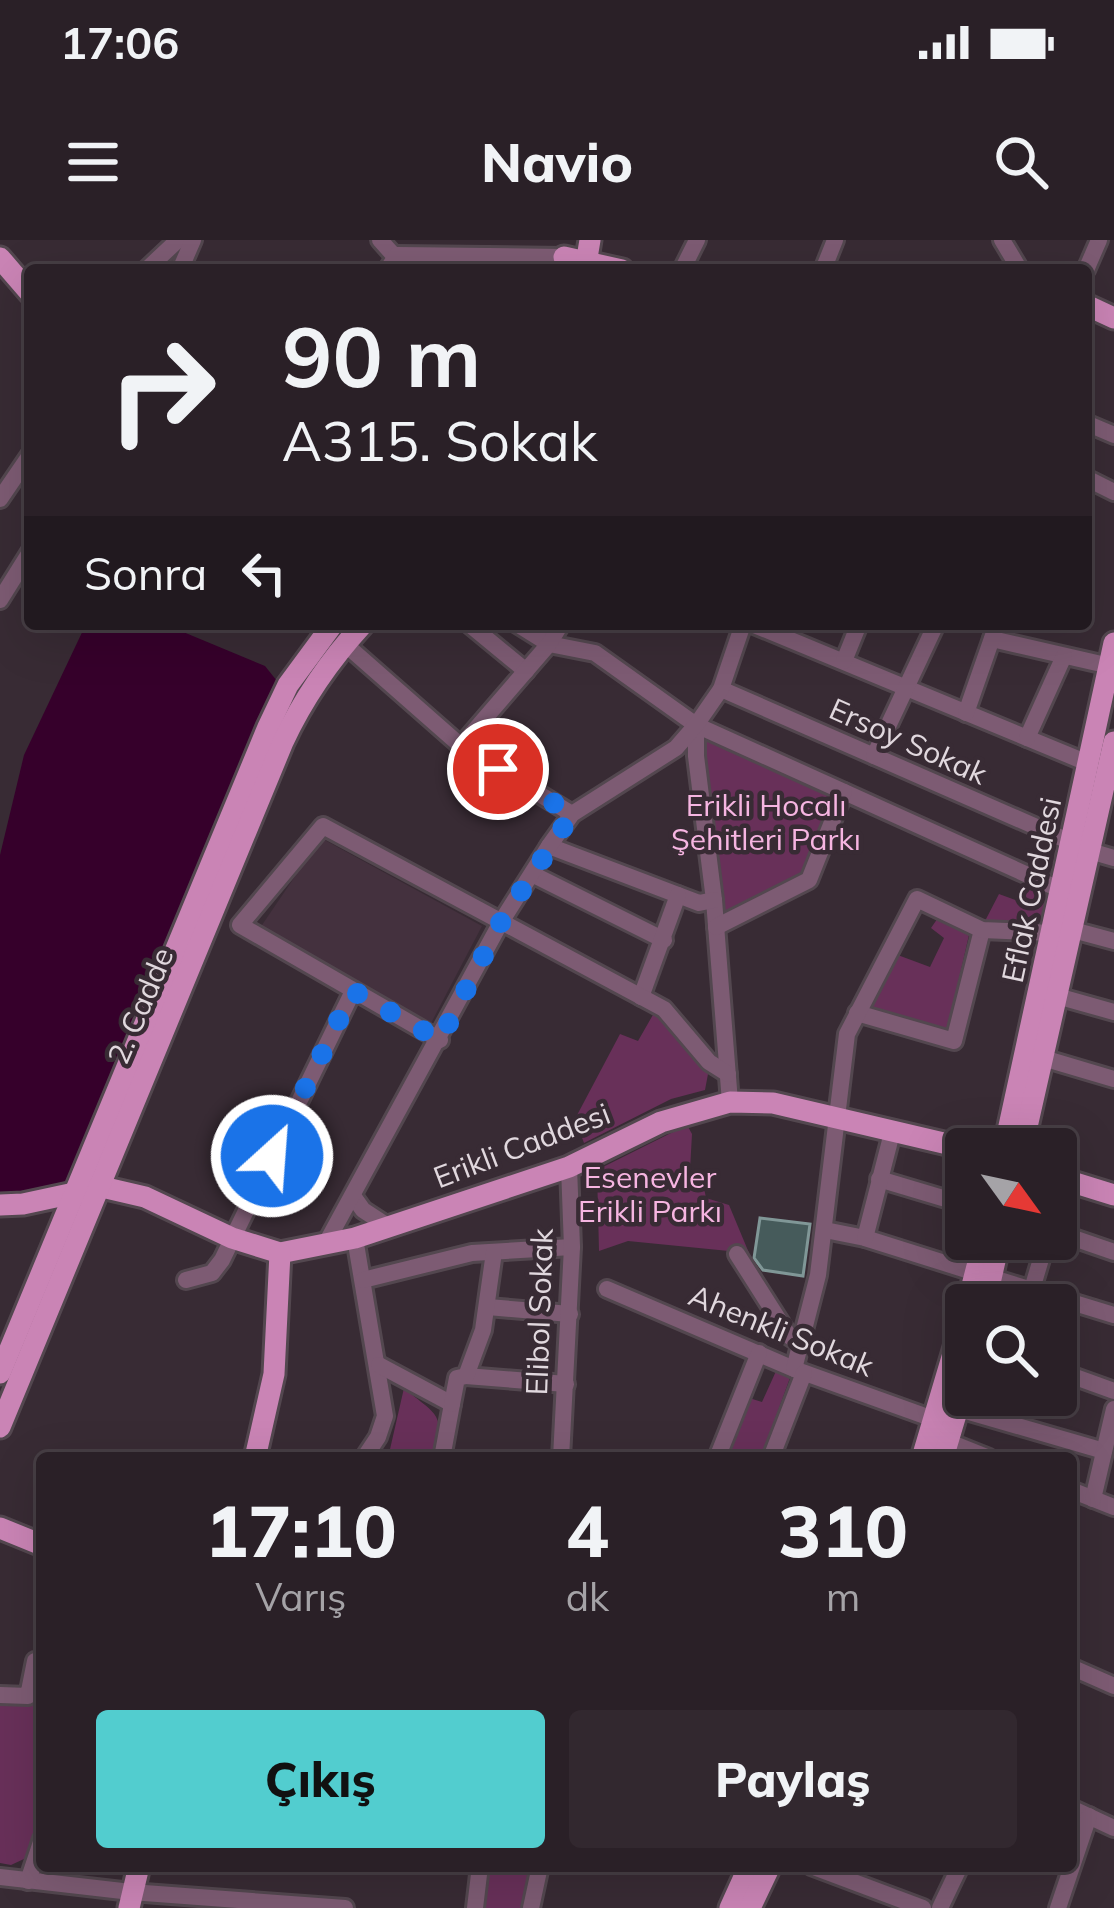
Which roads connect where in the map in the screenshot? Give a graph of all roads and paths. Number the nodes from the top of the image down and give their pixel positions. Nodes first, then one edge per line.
1 (8, 240) edge
2 (178, 240) edge
3 (0, 249) edge
4 (564, 256) edge
5 (587, 257) edge
6 (0, 258) edge
7 (152, 264) edge
8 (416, 264) edge
9 (24, 285) edge
10 (24, 464) edge
11 (0, 499) edge
12 (24, 561) edge
13 (0, 599) edge
14 (476, 630) edge
15 (527, 630) edge
16 (557, 630) edge
17 (740, 630) edge
18 (767, 630) edge
19 (857, 630) edge
20 (933, 630) edge
21 (995, 632) edge
22 (326, 633) edge
23 (549, 644) junction
24 (1112, 654) edge
25 (1064, 656) junction
26 (844, 661) junction
27 (526, 671) junction
28 (905, 687) junction
29 (721, 689) junction
30 (966, 712) junction
31 (696, 725) junction
32 (1027, 738) junction
33 (1114, 742) edge
34 (461, 746) junction
35 (874, 756) junction
36 (1104, 767) edge
37 (844, 792) junction
38 (572, 814) junction
39 (549, 846) junction
40 (1082, 847) junction
41 (1114, 858) edge
42 (532, 874) junction
43 (1061, 890) junction
44 (678, 896) junction
45 (713, 900) junction
46 (501, 922) junction
47 (716, 927) junction
48 (982, 930) junction
49 (1063, 932) junction
50 (664, 940) junction
51 (1114, 941) edge
52 (353, 991) junction
53 (1057, 996) junction
54 (641, 997) junction
55 (1114, 1012) edge
56 (857, 1013) junction
57 (440, 1040) junction
58 (1042, 1058) junction
59 (728, 1074) junction
60 (1114, 1079) edge
61 (730, 1102) junction
62 (839, 1117) junction
63 (1010, 1128) edge
64 (1027, 1128) edge
65 (892, 1129) junction
66 (945, 1143) edge
67 (569, 1167) junction
68 (879, 1179) junction
69 (1077, 1183) edge
70 (102, 1186) junction
71 (76, 1193) junction
72 (1114, 1195) edge
73 (353, 1196) junction
74 (945, 1199) edge
75 (0, 1205) edge
76 (389, 1227) junction
77 (825, 1230) junction
78 (232, 1238) junction
79 (355, 1238) junction
80 (865, 1238) junction
81 (1077, 1239) edge
82 (325, 1245) junction
83 (572, 1247) junction
84 (494, 1252) junction
85 (1114, 1252) edge
86 (280, 1253) junction
87 (736, 1254) dead end
88 (984, 1260) edge
89 (991, 1260) edge
90 (984, 1275) junction
91 (186, 1280) dead end
92 (363, 1280) junction
93 (979, 1284) edge
94 (985, 1284) edge
95 (1016, 1284) edge
96 (607, 1289) dead end
97 (1077, 1303) edge
98 (488, 1307) junction
99 (570, 1314) junction
100 (1114, 1315) edge
101 (802, 1345) junction
102 (759, 1353) junction
103 (379, 1365) junction
104 (799, 1371) junction
105 (0, 1373) edge
106 (466, 1376) junction
107 (1077, 1378) edge
108 (566, 1384) junction
109 (945, 1387) edge
110 (1114, 1391) edge
111 (452, 1405) junction
112 (1114, 1409) edge
113 (957, 1416) edge
114 (983, 1416) edge
115 (936, 1420) junction
116 (0, 1426) edge
117 (946, 1450) edge
118 (1104, 1451) junction
119 (255, 1452) edge
120 (368, 1452) edge
121 (443, 1452) edge
122 (561, 1452) edge
123 (719, 1452) edge
124 (773, 1452) edge
125 (924, 1452) edge
126 (1077, 1492) edge
127 (1093, 1499) junction
128 (1114, 1507) edge
129 (0, 1528) edge
130 (36, 1543) edge
131 (36, 1661) edge
132 (1077, 1670) edge
133 (1114, 1686) edge
134 (0, 1695) edge
135 (1077, 1811) edge
136 (1089, 1816) junction
137 (1114, 1828) edge
138 (1077, 1852) edge
139 (36, 1857) edge
140 (479, 1872) edge
141 (539, 1872) edge
142 (746, 1872) edge
143 (767, 1872) edge
144 (828, 1872) edge
145 (957, 1872) edge
146 (1070, 1872) edge
147 (2, 1880) edge
148 (28, 1881) junction
149 (130, 1900) edge
150 (345, 1908) edge
151 (475, 1908) edge
152 (531, 1908) edge
153 (730, 1908) edge
154 (750, 1908) edge
155 (922, 1908) edge
156 (940, 1908) edge
157 (1058, 1908) edge

1 - 3 street
2 - 7 street
4 - 5 main road
4 - 8 street
6 - 9 main road
10 - 11 street
12 - 13 street
14 - 27 street
15 - 23 street
16 - 23 street
17 - 29 street
18 - 26 street
19 - 26 street
20 - 28 street
21 - 25 street
21 - 30 street
22 - 34 street
22 - 70 main road, 2. Cadde
22 - 71 main road, 2. Cadde
23 - 27 street
23 - 31 street
24 - 25 street
24 - 36 main road, Eflak Caddesi
25 - 32 street
26 - 28 street
27 - 34 street
28 - 30 street
28 - 35 street
29 - 31 street
29 - 35 street, Ersoy Sokak
30 - 32 street
31 - 37 street
31 - 38 street
31 - 45 street
32 - 36 street
33 - 36 main road, Eflak Caddesi
34 - 38 street
35 - 40 street, Ersoy Sokak
36 - 40 main road, Eflak Caddesi
37 - 43 street
37 - 47 street
38 - 39 street
39 - 42 street
39 - 44 street
40 - 41 street, Ersoy Sokak
40 - 43 main road, Eflak Caddesi
40 - 49 main road, Eflak Caddesi
42 - 46 street
42 - 50 street
43 - 49 main road, Eflak Caddesi
44 - 45 street
44 - 50 street
45 - 47 street
46 - 52 street
46 - 54 street
46 - 57 street
47 - 59 street
48 - 49 street
48 - 56 street
48 - 56 street
49 - 51 street
49 - 53 main road, Eflak Caddesi
49 - 63 main road, Eflak Caddesi
50 - 54 street
52 - 57 street
52 - 78 street
53 - 55 street
53 - 58 main road, Eflak Caddesi
54 - 59 street
56 - 62 street
57 - 73 street
58 - 60 street
58 - 64 main road, Eflak Caddesi
59 - 61 street
61 - 62 main road, Erikli Caddesi
61 - 67 main road, Erikli Caddesi
62 - 65 main road, Erikli Caddesi
62 - 77 street
65 - 66 main road, Erikli Caddesi
65 - 68 street
67 - 76 main road, Erikli Caddesi
67 - 83 street, Elibol Sokak
68 - 74 street
68 - 80 street
69 - 72 main road
70 - 71 main road
70 - 78 main road, Erikli Caddesi
70 - 116 main road, 2. Cadde
71 - 75 main road
71 - 105 main road, 2. Cadde
73 - 76 street
73 - 82 street
76 - 79 main road, Erikli Caddesi
77 - 80 street
77 - 101 street
78 - 86 main road, Erikli Caddesi
78 - 91 street
79 - 82 main road, Erikli Caddesi
79 - 92 street
80 - 90 street
81 - 85 street
82 - 86 main road, Erikli Caddesi
83 - 84 street
83 - 99 street, Elibol Sokak
84 - 92 street
84 - 98 street
86 - 119 main road
87 - 101 street
88 - 90 main road
89 - 90 main road
90 - 93 main road
90 - 94 main road
90 - 95 street
92 - 103 street
96 - 102 street, Ahenkli Sokak
97 - 100 street
98 - 99 street
98 - 106 street
99 - 108 street, Elibol Sokak
101 - 104 street
102 - 104 street, Ahenkli Sokak
102 - 123 street
103 - 111 street
103 - 120 street
104 - 115 street, Ahenkli Sokak
104 - 124 street
106 - 108 street
106 - 111 street
107 - 110 street
108 - 122 street, Elibol Sokak
109 - 115 main road
111 - 121 street
112 - 118 street
113 - 117 main road
114 - 118 street
115 - 125 main road
118 - 127 street
126 - 127 street
127 - 128 street
129 - 130 main road
131 - 134 street
132 - 133 street
135 - 136 street
136 - 137 street
136 - 138 street
139 - 148 street
140 - 151 street
141 - 152 street
142 - 153 main road
143 - 154 main road
144 - 155 street
145 - 156 street
146 - 157 street
147 - 148 street
148 - 149 street
149 - 150 street

